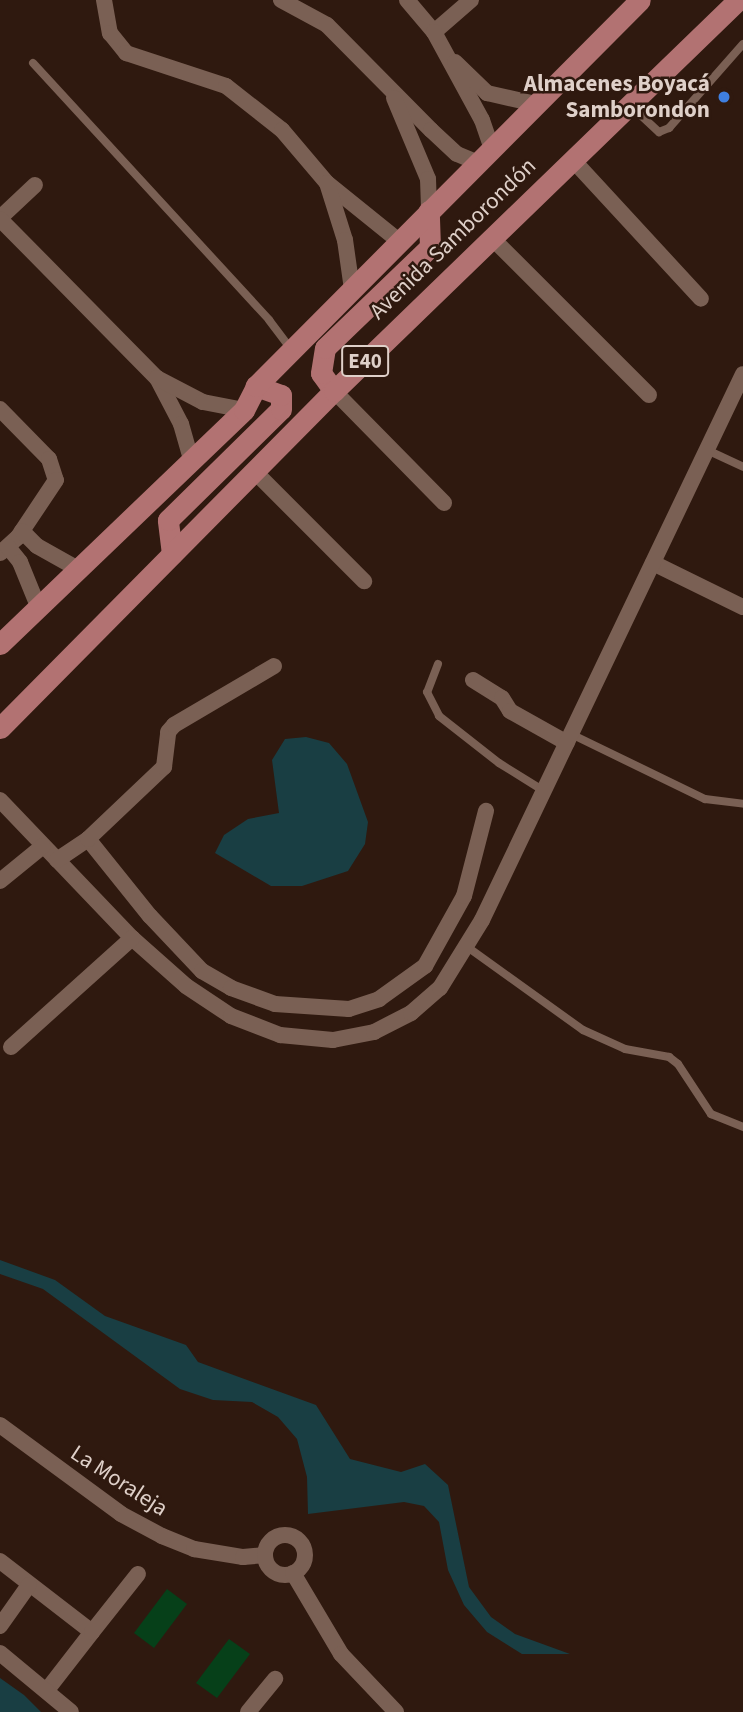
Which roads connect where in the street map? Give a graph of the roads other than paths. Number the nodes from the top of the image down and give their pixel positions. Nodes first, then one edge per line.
1 (104, 0) edge
2 (281, 0) edge
3 (407, 0) edge
4 (471, 0) edge
5 (640, 0) edge
6 (738, 0) edge
7 (434, 32) junction
8 (743, 44) edge
9 (448, 55) junction
10 (33, 63) dead end
11 (388, 86) junction
12 (536, 104) junction
13 (629, 105) junction
14 (485, 156) junction
15 (572, 159) junction
16 (327, 183) junction
17 (35, 185) dead end
18 (429, 211) junction
19 (0, 219) edge
20 (492, 238) junction
21 (399, 241) junction
22 (352, 289) junction
23 (701, 299) dead end
24 (292, 351) junction
25 (743, 374) edge
26 (157, 378) junction
27 (256, 386) junction
28 (334, 391) junction
29 (649, 395) dead end
30 (0, 408) edge
31 (244, 410) junction
32 (707, 450) junction
33 (192, 462) junction
34 (743, 467) edge
35 (254, 471) junction
36 (444, 503) dead end
37 (22, 531) junction
38 (4, 550) edge
39 (172, 554) junction
40 (653, 563) junction
41 (76, 568) junction
42 (364, 582) dead end
43 (38, 606) junction
44 (743, 607) edge
45 (0, 643) edge
46 (438, 664) dead end
47 (274, 666) dead end
48 (473, 680) dead end
49 (0, 728) edge
50 (569, 739) junction
51 (544, 791) junction
52 (0, 800) edge
53 (743, 804) edge
54 (486, 811) dead end
55 (88, 839) junction
56 (43, 846) junction
57 (57, 860) junction
58 (0, 881) edge
59 (132, 938) junction
60 (466, 946) junction
61 (11, 1047) dead end
62 (743, 1127) edge
63 (0, 1425) edge
64 (265, 1555) junction
65 (0, 1561) edge
66 (293, 1573) junction
67 (138, 1574) dead end
68 (29, 1585) junction
69 (0, 1626) edge
70 (92, 1632) junction
71 (0, 1653) edge
72 (275, 1679) dead end
73 (47, 1690) junction
74 (71, 1712) edge
75 (248, 1712) edge
76 (396, 1712) edge

1 - 16 street
2 - 11 street
3 - 7 street
4 - 7 street
5 - 12 highway, Avenida Samborondón / E40
6 - 13 highway, Avenida Samborondón / E40
7 - 9 street
8 - 13 lane
9 - 12 street
9 - 14 street
10 - 24 lane
11 - 14 street
11 - 18 street
12 - 14 highway, Avenida Samborondón / E40
13 - 15 highway, Avenida Samborondón / E40
14 - 18 highway, Avenida Samborondón / E40
15 - 20 highway, Avenida Samborondón / E40
15 - 23 street
16 - 21 street
16 - 22 street
17 - 19 street
18 - 21 highway, Avenida Samborondón / E40
18 - 28 highway
19 - 26 street
20 - 28 highway, Avenida Samborondón / E40
20 - 29 street
21 - 22 highway, Avenida Samborondón / E40
22 - 24 highway, Avenida Samborondón / E40
24 - 27 highway, Avenida Samborondón / E40
25 - 32 street
26 - 31 street
26 - 33 street
27 - 31 highway, Avenida Samborondón / E40
27 - 39 highway
28 - 35 highway, Avenida Samborondón / E40
28 - 36 street
30 - 37 street
31 - 33 highway, Avenida Samborondón / E40
32 - 34 lane
32 - 40 street
33 - 41 highway, Avenida Samborondón / E40
35 - 39 highway, Avenida Samborondón / E40
35 - 42 street
37 - 38 street
37 - 41 street
38 - 43 street
39 - 49 highway, Avenida Samborondón / E40
40 - 44 street
40 - 50 street
41 - 43 highway, Avenida Samborondón / E40
43 - 45 highway, Avenida Samborondón / E40
46 - 51 lane
47 - 55 street
48 - 50 street
50 - 51 street
50 - 53 lane
51 - 60 street
52 - 56 street
54 - 55 street
55 - 57 street
56 - 57 street
56 - 58 street
57 - 59 street
59 - 60 street
59 - 61 street
60 - 62 lane
63 - 64 street, La Moraleja
64 - 66 street
64 - 66 street
65 - 68 street
66 - 76 street
67 - 70 street
68 - 69 street
68 - 70 street
70 - 73 street
71 - 73 street
72 - 75 street
73 - 74 street

